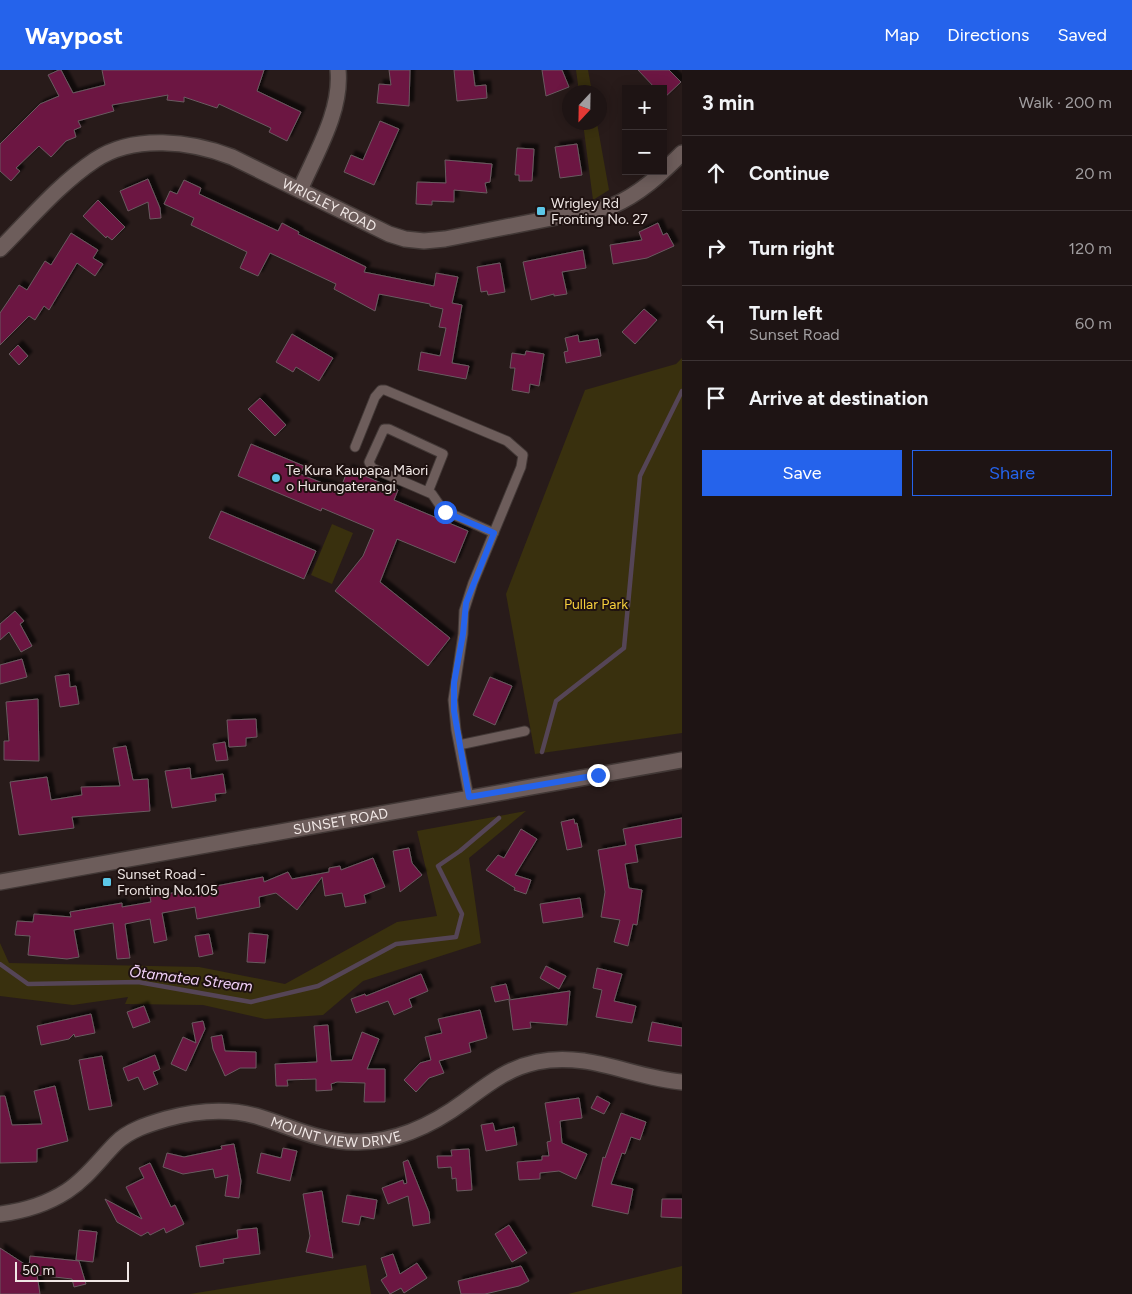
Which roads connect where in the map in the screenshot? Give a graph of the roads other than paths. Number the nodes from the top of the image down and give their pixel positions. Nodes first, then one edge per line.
1 (338, 70) edge
2 (682, 153) edge
3 (300, 190) junction
4 (0, 249) edge
5 (355, 447) dead end
6 (428, 492) junction
7 (494, 533) junction
8 (525, 731) dead end
9 (459, 745) junction
10 (682, 760) edge
11 (469, 797) junction
12 (0, 882) edge
13 (682, 1082) edge
14 (0, 1214) edge

1 - 3 street
2 - 3 street, WRIGLEY ROAD
3 - 4 street, WRIGLEY ROAD
5 - 7 lane
6 - 6 lane
6 - 7 lane
7 - 9 lane
8 - 9 lane
9 - 11 lane
10 - 11 street, SUNSET ROAD
11 - 12 street, SUNSET ROAD
13 - 14 street, MOUNT VIEW DRIVE

